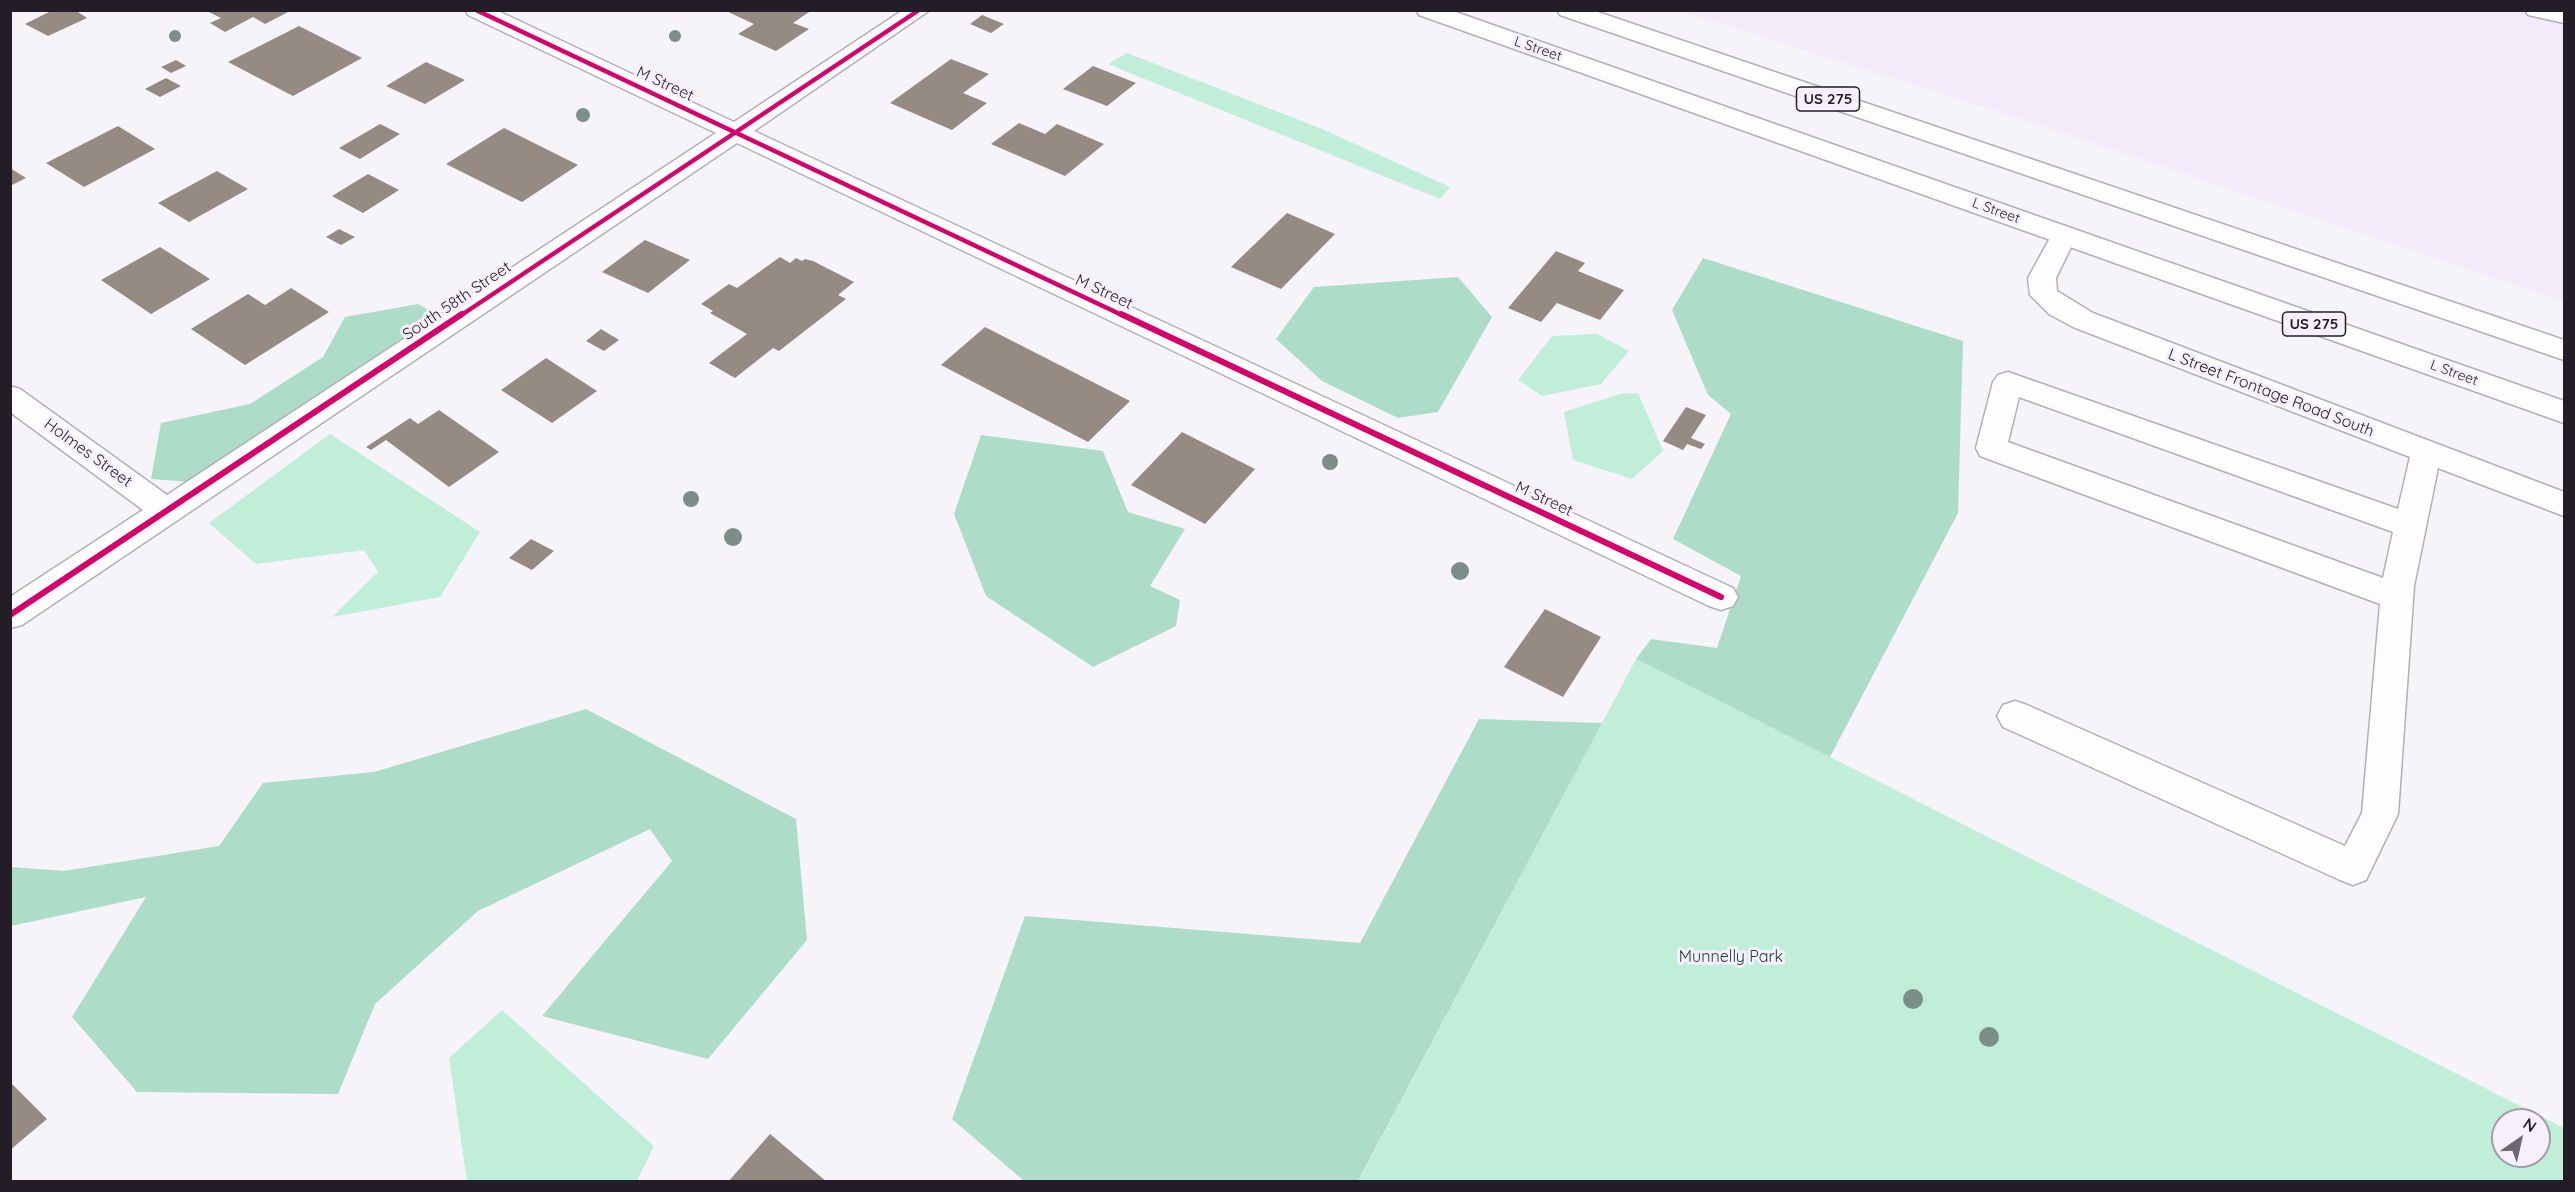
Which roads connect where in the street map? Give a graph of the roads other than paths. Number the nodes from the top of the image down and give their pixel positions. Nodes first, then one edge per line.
1 (477, 10) edge
2 (919, 10) edge
3 (1427, 10) edge
4 (1568, 10) edge
5 (2536, 10) edge
6 (2565, 16) edge
7 (735, 133) junction
8 (2064, 235) junction
9 (2565, 350) edge
10 (10, 396) edge
11 (2565, 412) edge
12 (2426, 453) junction
13 (2565, 504) edge
14 (166, 511) junction
15 (2411, 526) junction
16 (1721, 597) dead end
17 (2397, 597) junction
18 (10, 615) edge
19 (2015, 716) dead end

1 - 7 street, M Street
2 - 7 street, South 58th Street
3 - 8 street, L Street / US 275
4 - 9 street, US 275
5 - 6 street
7 - 14 street, South 58th Street
7 - 16 street, M Street
8 - 11 street, L Street / US 275
8 - 12 street, L Street Frontage Road South
10 - 14 street, Holmes Street
12 - 13 street, L Street Frontage Road South
12 - 15 street
14 - 18 street, South 58th Street
15 - 17 street
15 - 17 street
17 - 19 street

